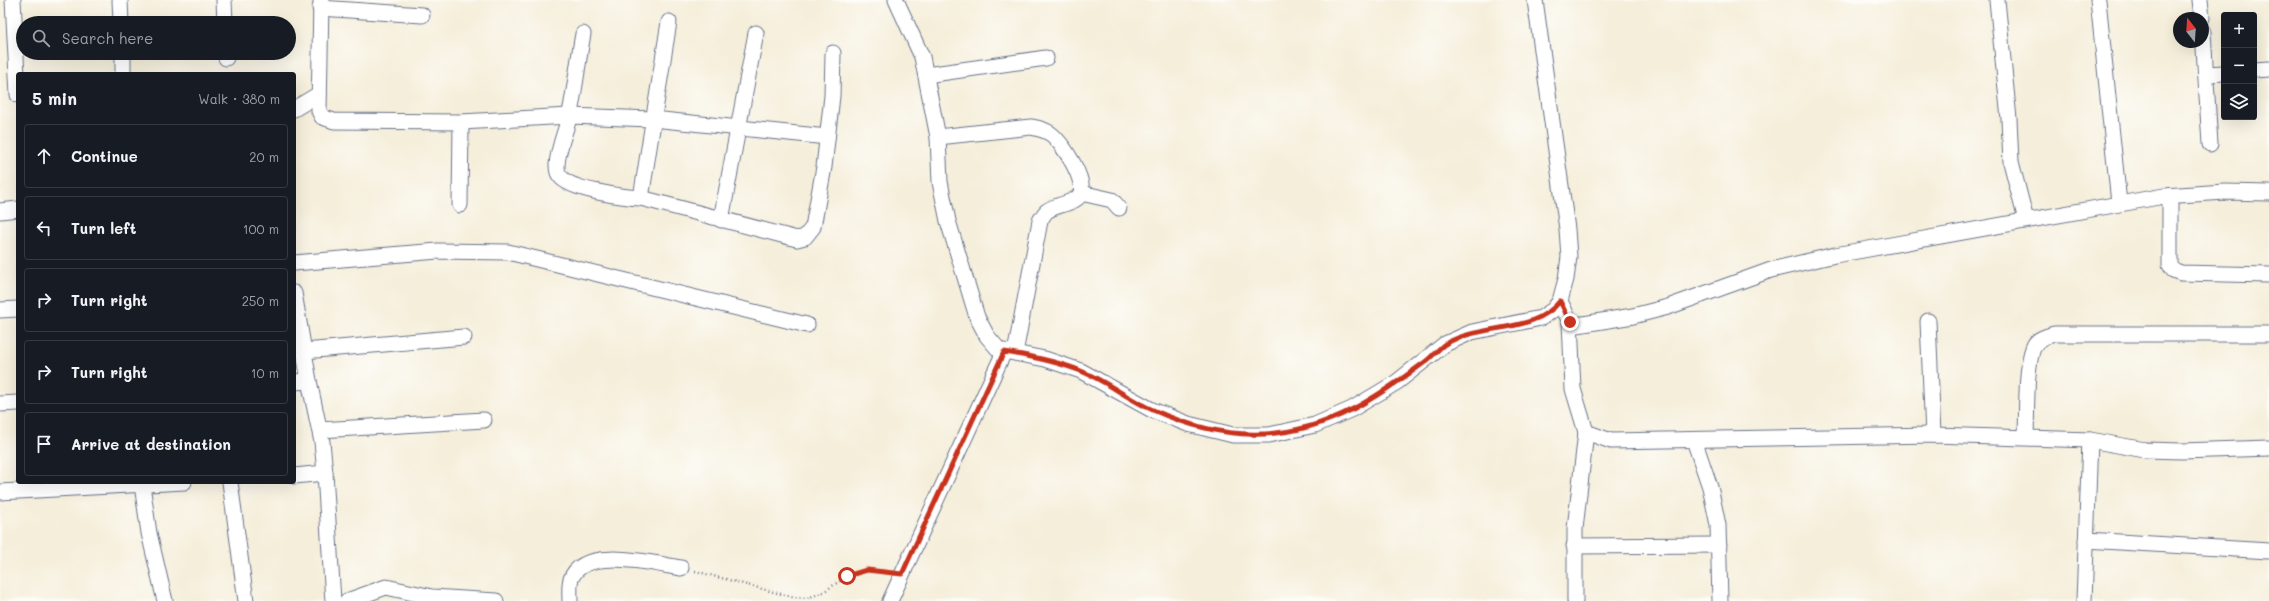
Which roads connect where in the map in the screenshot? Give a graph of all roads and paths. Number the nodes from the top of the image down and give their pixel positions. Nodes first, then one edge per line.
1 (12, 0) edge
2 (120, 0) edge
3 (224, 0) edge
4 (896, 0) edge
5 (1535, 0) edge
6 (1997, 0) edge
7 (2098, 0) edge
8 (2200, 0) edge
9 (321, 4) edge
10 (2201, 12) edge
11 (422, 15) dead end
12 (121, 16) edge
13 (225, 16) edge
14 (669, 22) dead end
15 (756, 33) dead end
16 (583, 34) dead end
17 (2205, 48) edge
18 (834, 53) dead end
19 (1046, 58) dead end
20 (123, 60) edge
21 (2269, 69) edge
22 (2257, 70) edge
23 (17, 72) edge
24 (123, 72) edge
25 (2221, 73) edge
26 (926, 74) junction
27 (2207, 74) junction
28 (319, 94) junction
29 (296, 107) edge
30 (569, 116) junction
31 (653, 119) junction
32 (460, 122) junction
33 (739, 127) junction
34 (827, 137) junction
35 (938, 137) junction
36 (2210, 144) dead end
37 (1081, 193) junction
38 (2269, 193) edge
39 (2170, 196) junction
40 (641, 198) junction
41 (2119, 204) junction
42 (460, 205) dead end
43 (1119, 208) dead end
44 (16, 209) edge
45 (0, 211) edge
46 (721, 220) junction
47 (2026, 220) junction
48 (296, 263) edge
49 (2269, 275) edge
50 (1560, 301) junction
51 (296, 305) edge
52 (16, 309) edge
53 (0, 310) edge
54 (1928, 321) dead end
55 (807, 325) dead end
56 (1571, 326) junction
57 (2269, 334) edge
58 (464, 337) dead end
59 (304, 351) junction
60 (1009, 353) junction
61 (301, 381) edge
62 (16, 403) edge
63 (0, 404) edge
64 (484, 420) dead end
65 (320, 430) junction
66 (1586, 432) junction
67 (1933, 435) junction
68 (2026, 437) junction
69 (1694, 440) junction
70 (2090, 440) junction
71 (2269, 448) edge
72 (325, 474) junction
73 (296, 476) edge
74 (156, 484) edge
75 (230, 484) edge
76 (142, 485) junction
77 (0, 492) edge
78 (2086, 540) junction
79 (1719, 545) junction
80 (1574, 546) junction
81 (2269, 552) edge
82 (681, 568) joint
83 (902, 574) junction
84 (165, 601) edge
85 (246, 601) edge
86 (333, 601) edge
87 (347, 601) edge
88 (496, 601) edge
89 (570, 601) edge
90 (890, 601) edge
91 (1575, 601) edge
92 (1720, 601) edge
93 (2084, 601) edge

1 - 23 street
2 - 12 street
3 - 13 street
4 - 26 street
5 - 50 street
6 - 47 street
7 - 41 street
8 - 10 street
9 - 11 street
9 - 28 street
14 - 31 street
15 - 33 street
16 - 30 street
17 - 27 street
18 - 34 street
19 - 26 street
20 - 24 street
21 - 22 street
25 - 27 street
26 - 35 street
27 - 36 street
28 - 29 street
28 - 32 street
30 - 31 street
30 - 32 street
30 - 40 street
31 - 33 street
31 - 40 street
32 - 42 street
33 - 34 street
33 - 46 street
34 - 46 street
35 - 37 street
35 - 60 street
37 - 43 street
37 - 60 street
38 - 39 street
39 - 41 street
39 - 49 street
40 - 46 street
41 - 47 street
44 - 45 street
47 - 56 street
48 - 55 street
50 - 56 street
50 - 60 street
51 - 59 street
52 - 53 street
54 - 67 street
56 - 66 street
57 - 68 street
58 - 59 street
59 - 61 street
60 - 83 street
61 - 65 street
62 - 63 street
64 - 65 street
65 - 72 street
66 - 69 street
66 - 80 street
67 - 68 street
67 - 69 street
68 - 70 street
69 - 79 street
70 - 71 street
70 - 78 street
72 - 73 street
72 - 86 street
74 - 76 street
75 - 85 street
76 - 77 street
76 - 84 street
78 - 81 street
78 - 93 street
79 - 80 street
79 - 92 street
80 - 91 street
82 - 83 path
82 - 89 street
83 - 90 street
87 - 88 street

